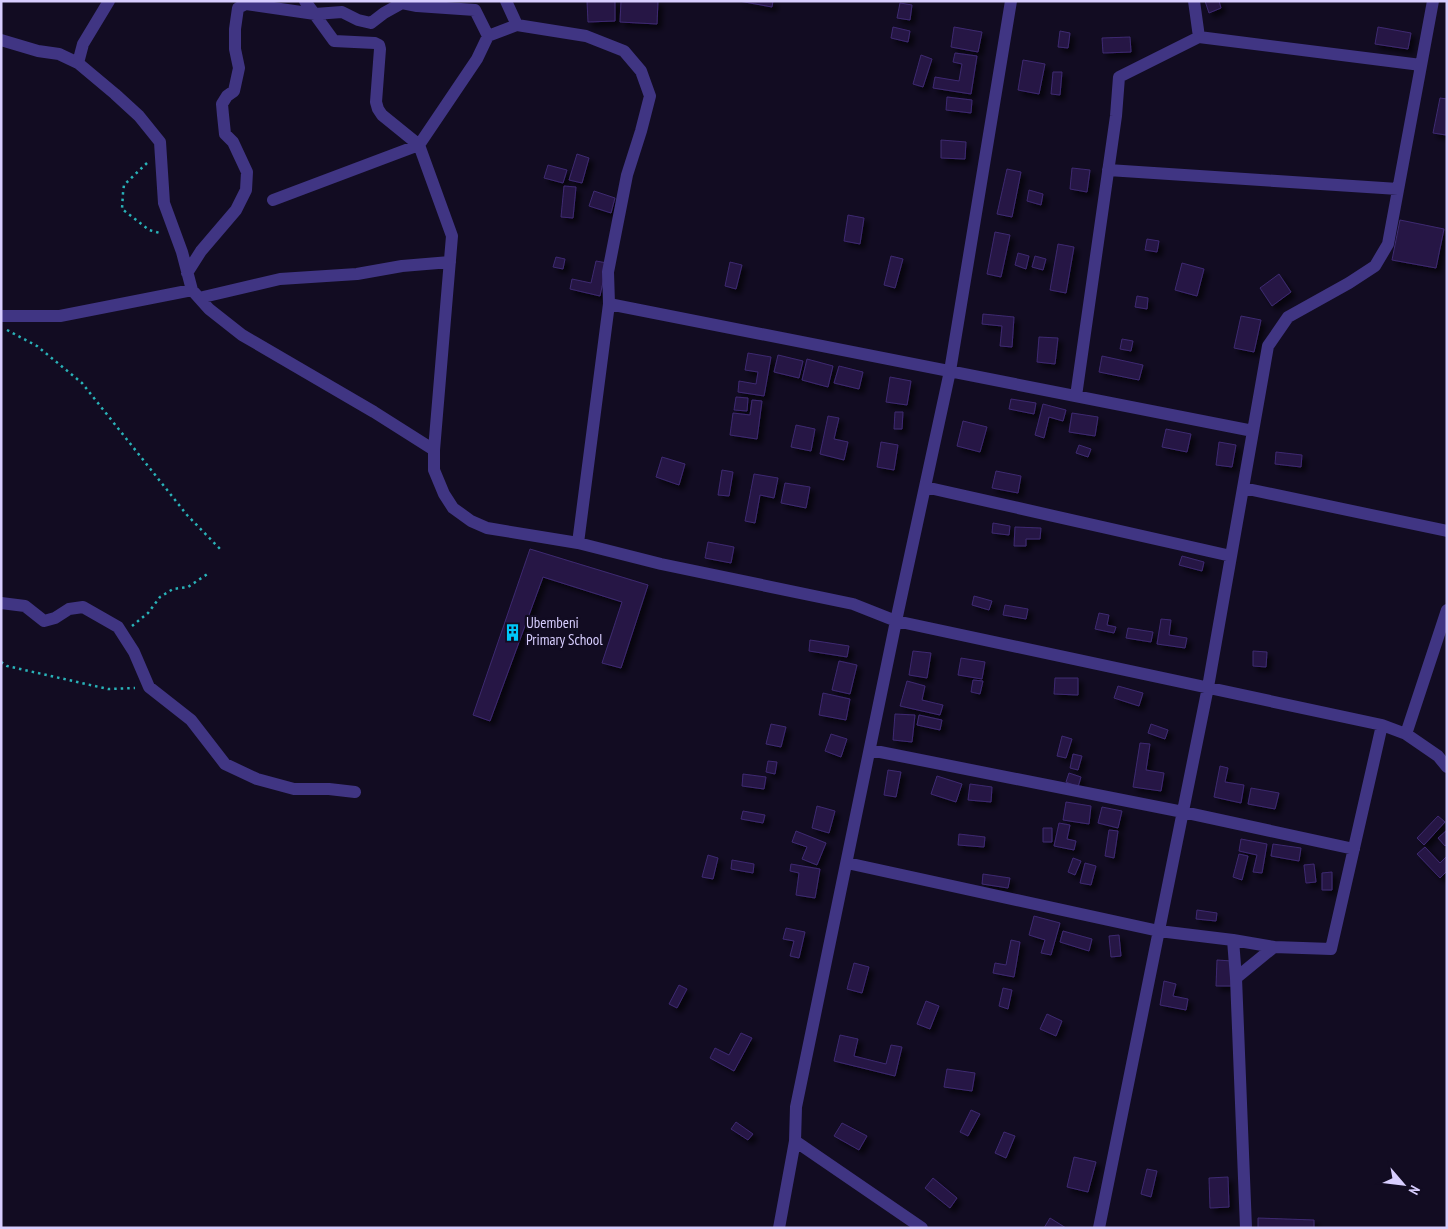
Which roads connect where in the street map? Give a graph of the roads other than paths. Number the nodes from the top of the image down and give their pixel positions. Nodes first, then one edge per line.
1 (109, 1) edge
2 (305, 1) edge
3 (506, 1) edge
4 (1011, 1) edge
5 (1194, 1) edge
6 (1434, 1) edge
7 (473, 6) edge
8 (315, 14) junction
9 (517, 25) junction
10 (488, 36) junction
11 (1199, 37) junction
12 (1, 40) edge
13 (78, 63) junction
14 (1421, 66) junction
15 (419, 145) junction
16 (1108, 170) junction
17 (1398, 189) junction
18 (273, 200) dead end
19 (450, 262) junction
20 (187, 273) junction
21 (195, 294) junction
22 (609, 304) junction
23 (1, 316) edge
24 (950, 371) junction
25 (1076, 396) junction
26 (1253, 431) junction
27 (434, 450) junction
28 (925, 487) junction
29 (1243, 488) junction
30 (1447, 531) edge
31 (578, 543) junction
32 (1231, 556) junction
33 (1, 602) edge
34 (1447, 610) edge
35 (896, 621) junction
36 (1208, 687) junction
37 (1382, 725) junction
38 (1406, 734) junction
39 (870, 750) junction
40 (1447, 768) edge
41 (356, 792) dead end
42 (1183, 812) junction
43 (1354, 849) junction
44 (847, 863) junction
45 (1159, 931) junction
46 (1233, 940) junction
47 (1274, 947) junction
48 (1236, 978) junction
49 (795, 1141) junction
50 (779, 1228) edge
51 (922, 1228) edge
52 (1099, 1228) edge
53 (1246, 1228) edge

1 - 13 street
2 - 8 street
3 - 9 street
4 - 24 street
5 - 11 street
6 - 14 street
7 - 8 street
7 - 10 street
8 - 15 street
8 - 20 street
9 - 10 street
9 - 22 street
10 - 15 street
11 - 14 street
11 - 16 street
12 - 13 street
13 - 20 street
14 - 17 street
15 - 18 street
15 - 19 street
16 - 17 street
16 - 25 street
17 - 26 street
19 - 21 street
19 - 27 street
20 - 21 street
21 - 23 street
21 - 27 street
22 - 24 street
22 - 31 street
24 - 25 street
24 - 28 street
25 - 26 street
26 - 29 street
27 - 31 street
28 - 32 street
28 - 35 street
29 - 30 street
29 - 32 street
31 - 35 street
32 - 36 street
33 - 41 street
34 - 38 street
35 - 36 street
35 - 39 street
36 - 37 street
36 - 42 street
37 - 38 street
37 - 43 street
38 - 40 street
39 - 42 street
39 - 44 street
42 - 43 street
42 - 45 street
43 - 47 street
44 - 45 street
44 - 49 street
45 - 46 street
45 - 52 street
46 - 47 street
46 - 48 street
47 - 48 street
48 - 53 street
49 - 50 street
49 - 51 street

